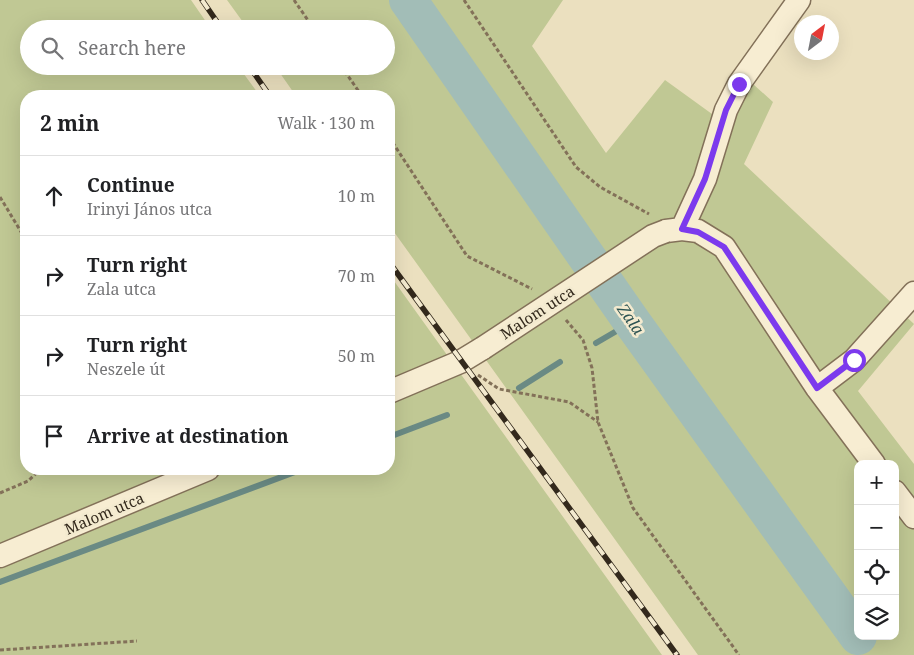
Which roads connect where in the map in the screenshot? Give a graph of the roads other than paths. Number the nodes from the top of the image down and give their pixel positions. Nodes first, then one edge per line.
1 (799, 0) edge
2 (674, 230) junction
3 (914, 293) edge
4 (817, 388) junction
5 (395, 389) edge
6 (871, 460) edge
7 (194, 475) edge
8 (899, 497) edge
9 (914, 516) edge
10 (0, 556) edge

1 - 2 street
2 - 4 street
2 - 5 street, Malom utca, bridge
3 - 4 street
4 - 6 street
7 - 10 street, Malom utca
8 - 9 street

